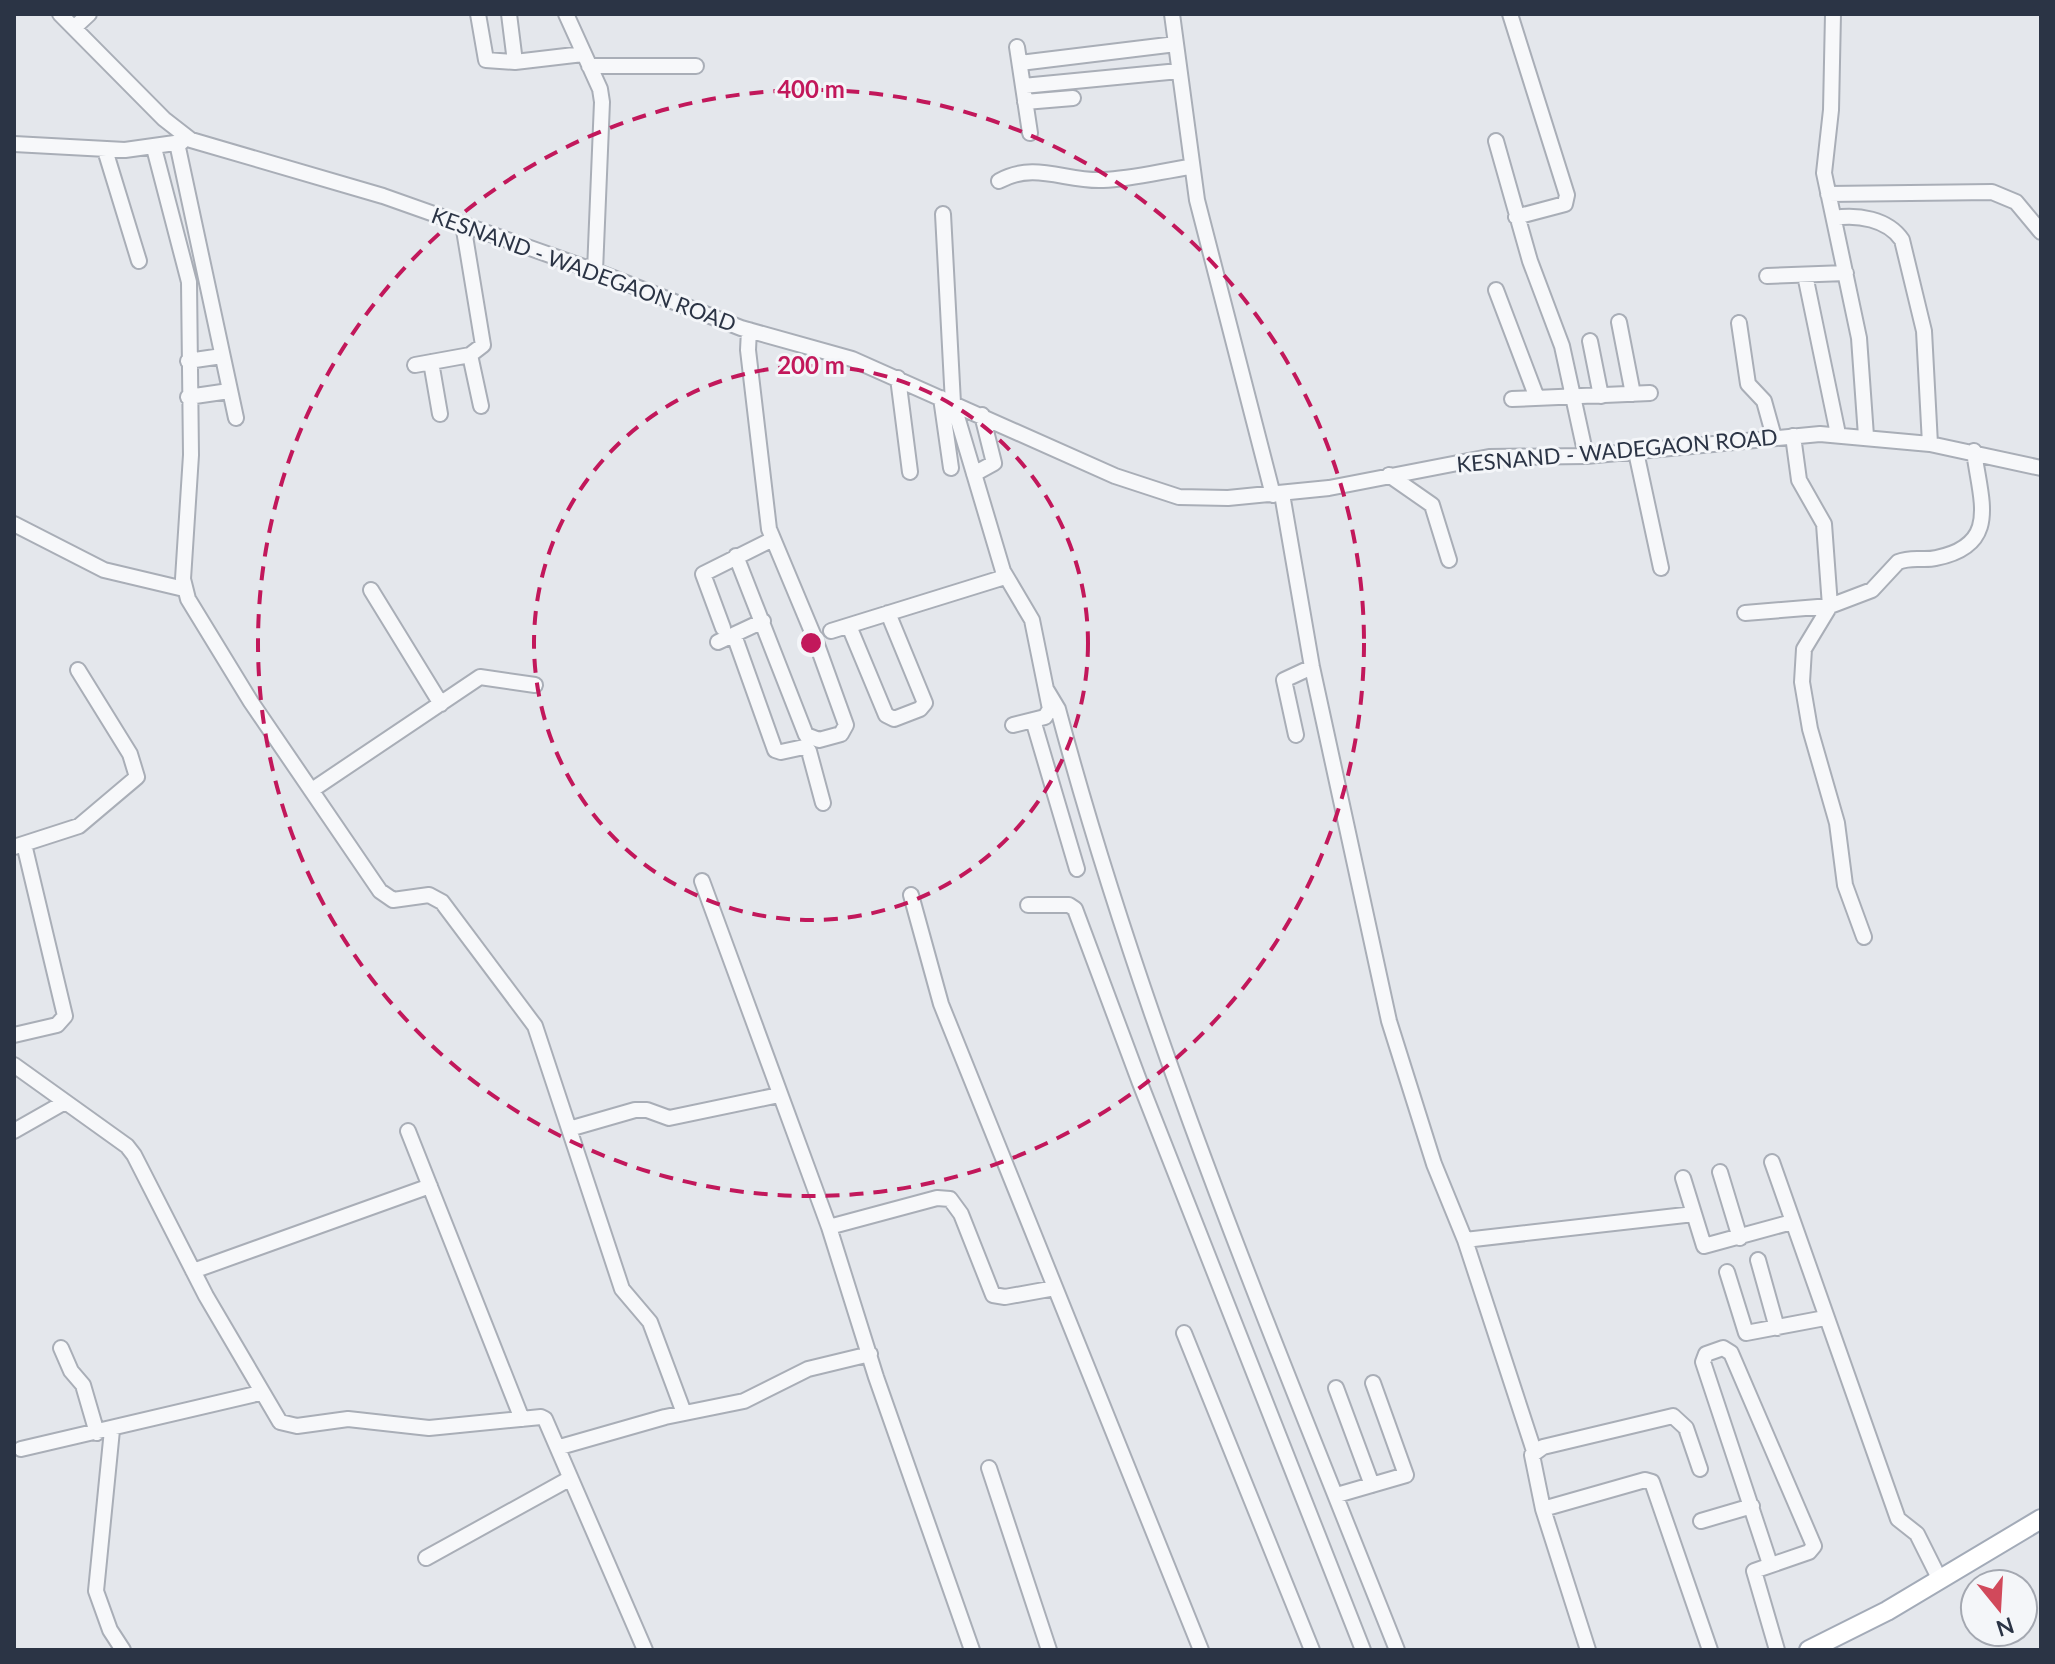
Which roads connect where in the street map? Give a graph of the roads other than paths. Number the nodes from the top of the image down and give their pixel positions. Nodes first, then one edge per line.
1 (60, 14) edge
2 (89, 14) edge
3 (478, 14) edge
4 (509, 14) edge
5 (566, 14) edge
6 (1172, 14) edge
7 (1510, 14) edge
8 (1833, 14) edge
9 (75, 27) junction
10 (1176, 44) junction
11 (586, 60) junction
12 (515, 62) junction
13 (696, 66) dead end
14 (1179, 71) junction
15 (1024, 94) junction
16 (1073, 98) dead end
17 (1030, 133) dead end
18 (1496, 141) dead end
19 (184, 142) junction
20 (14, 144) edge
21 (154, 148) junction
22 (105, 150) junction
23 (1190, 167) junction
24 (999, 181) dead end
25 (1828, 194) junction
26 (943, 214) dead end
27 (1516, 217) junction
28 (1834, 218) junction
29 (463, 224) junction
30 (2041, 232) edge
31 (139, 261) dead end
32 (595, 271) junction
33 (205, 272) junction
34 (1846, 273) junction
35 (1805, 275) junction
36 (1767, 276) dead end
37 (188, 277) junction
38 (1496, 290) dead end
39 (1619, 322) dead end
40 (1739, 323) dead end
41 (749, 330) junction
42 (1590, 341) dead end
43 (470, 355) junction
44 (222, 356) junction
45 (188, 361) junction
46 (431, 362) junction
47 (415, 365) dead end
48 (898, 378) junction
49 (229, 391) junction
50 (1650, 393) dead end
51 (1633, 394) junction
52 (1601, 396) junction
53 (188, 397) junction
54 (1574, 397) junction
55 (1537, 398) junction
56 (1512, 399) dead end
57 (947, 400) junction
58 (481, 406) dead end
59 (440, 414) dead end
60 (982, 415) junction
61 (236, 418) dead end
62 (1838, 434) junction
63 (1793, 436) junction
64 (1866, 436) junction
65 (1774, 437) junction
66 (1930, 444) junction
67 (1974, 451) junction
68 (1636, 452) junction
69 (1586, 456) junction
70 (2039, 467) edge
71 (951, 468) dead end
72 (910, 472) dead end
73 (974, 474) junction
74 (1389, 475) junction
75 (2041, 484) edge
76 (1278, 494) junction
77 (14, 524) edge
78 (773, 539) junction
79 (736, 556) junction
80 (1449, 560) dead end
81 (1661, 568) dead end
82 (1005, 577) junction
83 (184, 589) junction
84 (371, 590) dead end
85 (1830, 606) junction
86 (888, 613) junction
87 (1745, 613) dead end
88 (763, 621) junction
89 (849, 626) junction
90 (831, 631) dead end
91 (725, 635) junction
92 (1312, 667) junction
93 (78, 670) dead end
94 (535, 685) dead end
95 (1046, 689) junction
96 (441, 704) junction
97 (1033, 720) junction
98 (1013, 725) dead end
99 (1296, 735) dead end
100 (808, 744) junction
101 (312, 790) junction
102 (823, 803) dead end
103 (19, 846) edge
104 (1077, 869) dead end
105 (702, 881) dead end
106 (911, 895) dead end
107 (1028, 905) dead end
108 (1864, 937) dead end
109 (14, 1035) edge
110 (14, 1065) edge
111 (779, 1095) junction
112 (65, 1102) junction
113 (569, 1129) junction
114 (14, 1131) edge
115 (408, 1131) dead end
116 (1772, 1162) dead end
117 (1720, 1172) dead end
118 (1683, 1178) dead end
119 (430, 1186) junction
120 (1694, 1214) junction
121 (1792, 1222) junction
122 (829, 1227) junction
123 (1740, 1238) junction
124 (1465, 1240) junction
125 (1758, 1260) dead end
126 (193, 1271) junction
127 (1727, 1272) dead end
128 (1055, 1288) junction
129 (1825, 1318) junction
130 (1777, 1328) junction
131 (1184, 1333) dead end
132 (61, 1348) dead end
133 (870, 1354) junction
134 (1373, 1383) dead end
135 (1336, 1388) dead end
136 (260, 1393) junction
137 (684, 1413) junction
138 (522, 1419) junction
139 (112, 1430) junction
140 (97, 1433) junction
141 (560, 1447) junction
142 (21, 1449) dead end
143 (1534, 1451) junction
144 (989, 1468) dead end
145 (1700, 1469) dead end
146 (569, 1479) junction
147 (1372, 1485) junction
148 (1337, 1495) junction
149 (1752, 1506) junction
150 (1543, 1509) junction
151 (2041, 1519) edge
152 (1701, 1521) dead end
153 (426, 1558) dead end
154 (1770, 1564) junction
155 (1940, 1580) junction
156 (123, 1650) edge
157 (645, 1650) edge
158 (972, 1650) edge
159 (1049, 1650) edge
160 (1201, 1650) edge
161 (1312, 1650) edge
162 (1363, 1650) edge
163 (1397, 1650) edge
164 (1588, 1650) edge
165 (1710, 1650) edge
166 (1777, 1650) edge
167 (1809, 1650) edge

1 - 9 street, KESNAND - WADEGAON ROAD
2 - 9 street
3 - 12 street
4 - 12 street
5 - 11 street
6 - 10 street
7 - 27 street
8 - 25 street
9 - 19 street, KESNAND - WADEGAON ROAD
10 - 14 street
10 - 15 street
11 - 12 street
11 - 13 street
11 - 32 street
14 - 15 street
14 - 23 street
15 - 16 street
15 - 17 street
18 - 27 street
19 - 21 street
19 - 29 street, KESNAND - WADEGAON ROAD
19 - 33 street
20 - 22 street
21 - 22 street
21 - 37 street
22 - 31 street
23 - 24 street
23 - 76 street
25 - 28 street
25 - 30 street
26 - 57 street
27 - 54 street
28 - 34 street
28 - 66 street
29 - 32 street, KESNAND - WADEGAON ROAD
29 - 43 street
32 - 41 street, KESNAND - WADEGAON ROAD
33 - 37 street
33 - 44 street
34 - 35 street
34 - 64 street
35 - 36 street
35 - 62 street
37 - 45 street
38 - 55 street
39 - 51 street
40 - 65 street
41 - 48 street, KESNAND - WADEGAON ROAD
41 - 78 street
42 - 52 street
43 - 46 street
43 - 58 street
44 - 45 street
44 - 49 street
45 - 53 street
46 - 47 street
46 - 59 street
48 - 57 street, KESNAND - WADEGAON ROAD
48 - 72 street
49 - 53 street
49 - 61 street
50 - 51 street
51 - 52 street
52 - 54 street
53 - 83 street
54 - 55 street
54 - 69 street
55 - 56 street
57 - 60 street, KESNAND - WADEGAON ROAD
57 - 71 street
57 - 73 street
60 - 73 street
60 - 76 street, KESNAND - WADEGAON ROAD
62 - 63 street, KESNAND - WADEGAON ROAD
62 - 64 street, KESNAND - WADEGAON ROAD
63 - 65 street, KESNAND - WADEGAON ROAD
63 - 85 street
64 - 66 street, KESNAND - WADEGAON ROAD
65 - 68 street, KESNAND - WADEGAON ROAD
66 - 67 street, KESNAND - WADEGAON ROAD
67 - 70 street, KESNAND - WADEGAON ROAD
67 - 85 street
68 - 69 street, KESNAND - WADEGAON ROAD
68 - 81 street
69 - 74 street, KESNAND - WADEGAON ROAD
70 - 75 street
73 - 82 street
74 - 76 street, KESNAND - WADEGAON ROAD
74 - 80 street
76 - 92 street
77 - 83 street
78 - 79 street
78 - 100 street
79 - 88 street
79 - 91 street
82 - 86 street
82 - 95 street
83 - 101 street
84 - 96 street
85 - 87 street
85 - 108 street
86 - 89 street
86 - 89 street
88 - 91 street
88 - 100 street
89 - 90 street
91 - 100 street
92 - 99 street
92 - 124 street
93 - 103 street
94 - 96 street
95 - 97 street
95 - 148 street
96 - 101 street
97 - 98 street
97 - 104 street
100 - 102 street
101 - 113 street
103 - 109 street
105 - 111 street
106 - 128 street
107 - 162 street
110 - 112 street
111 - 113 street
111 - 122 street
112 - 114 street
112 - 126 street
113 - 137 street
115 - 119 street
116 - 121 street
117 - 123 street
118 - 120 street
119 - 126 street
119 - 138 street
120 - 123 street
120 - 124 street
121 - 123 street
121 - 129 street
122 - 128 street
122 - 133 street
124 - 143 street
125 - 130 street
126 - 136 street
127 - 130 street
128 - 160 street
129 - 130 street
129 - 155 street
131 - 161 street
132 - 140 street
133 - 137 street
133 - 158 street
134 - 147 street
135 - 147 street
136 - 138 street
136 - 139 street
137 - 141 street
138 - 141 street
139 - 140 street
139 - 156 street
140 - 142 street
141 - 146 street
143 - 145 street
143 - 150 street
144 - 159 street
146 - 153 street
146 - 157 street
147 - 148 street
148 - 163 street
149 - 152 street
149 - 154 street
149 - 154 street
150 - 164 street
150 - 165 street
151 - 155 main road
154 - 166 street
155 - 167 main road

